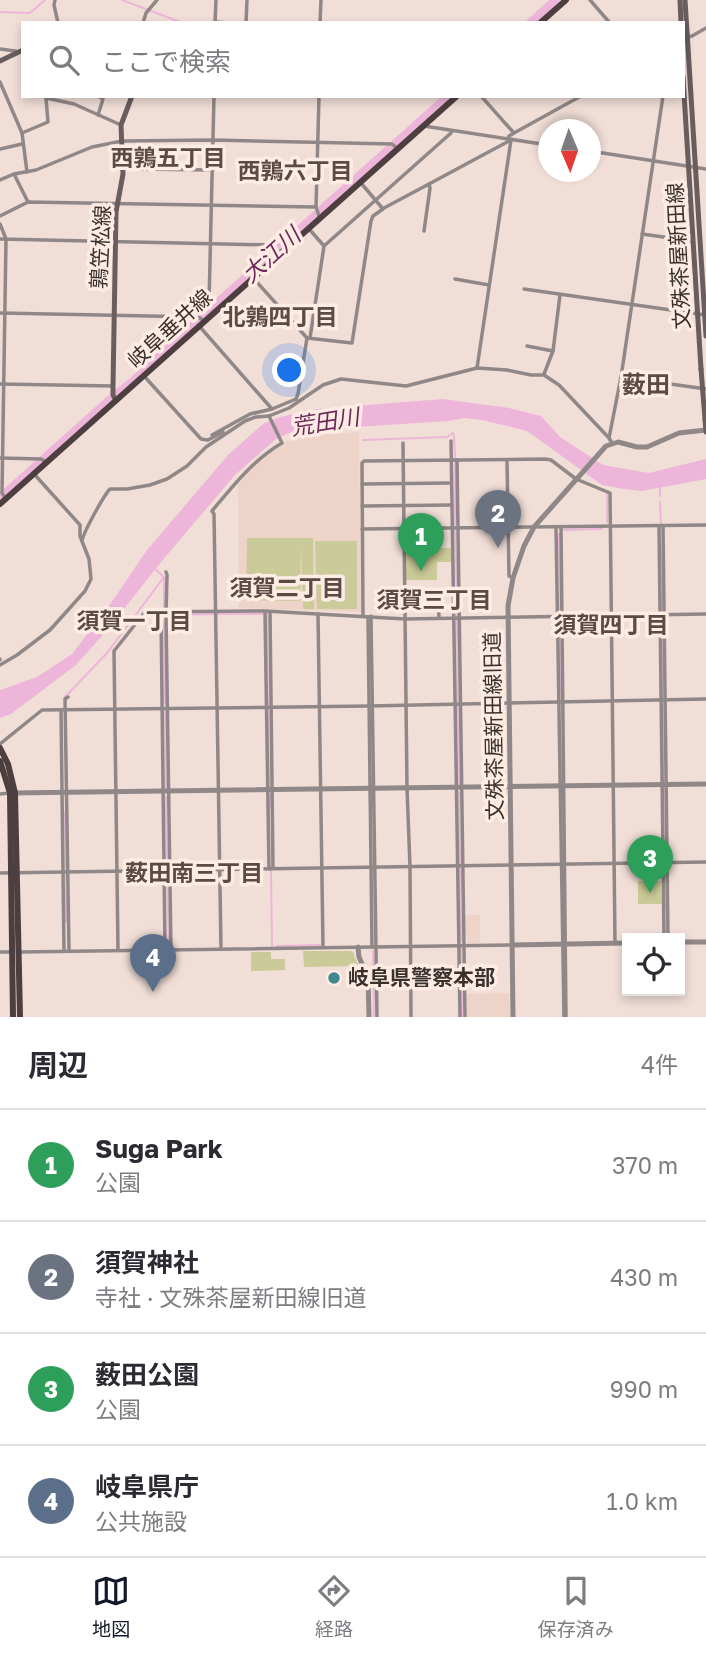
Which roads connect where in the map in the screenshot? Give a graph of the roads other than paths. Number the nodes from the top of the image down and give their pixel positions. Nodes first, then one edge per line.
1 (55, 0) edge
2 (157, 0) edge
3 (216, 0) edge
4 (247, 0) edge
5 (321, 0) edge
6 (566, 0) edge
7 (590, 0) edge
8 (680, 0) edge
9 (685, 0) edge
10 (58, 21) edge
11 (144, 21) edge
12 (215, 21) edge
13 (246, 21) edge
14 (320, 21) edge
15 (542, 21) edge
16 (608, 21) edge
17 (681, 21) edge
18 (706, 29) edge
19 (687, 37) junction
20 (0, 49) edge
21 (20, 51) edge
22 (0, 61) edge
23 (0, 82) edge
24 (685, 97) edge
25 (46, 98) edge
26 (50, 98) edge
27 (101, 98) edge
28 (131, 98) edge
29 (214, 98) edge
30 (319, 98) edge
31 (455, 98) edge
32 (483, 98) edge
33 (578, 98) edge
34 (663, 98) edge
35 (98, 115) junction
36 (121, 125) junction
37 (425, 125) junction
38 (452, 131) junction
39 (22, 133) junction
40 (514, 133) junction
41 (509, 139) junction
42 (213, 140) junction
43 (122, 141) junction
44 (318, 142) junction
45 (538, 143) edge
46 (22, 144) junction
47 (396, 146) junction
48 (0, 149) edge
49 (601, 154) edge
50 (654, 161) junction
51 (123, 166) junction
52 (692, 167) junction
53 (706, 169) edge
54 (212, 170) junction
55 (27, 172) junction
56 (14, 174) junction
57 (0, 180) edge
58 (361, 183) junction
59 (429, 184) junction
60 (376, 200) junction
61 (28, 202) junction
62 (118, 203) junction
63 (212, 205) junction
64 (383, 209) junction
65 (317, 214) junction
66 (0, 216) edge
67 (0, 224) edge
68 (309, 229) junction
69 (424, 231) dead end
70 (642, 234) junction
71 (0, 239) edge
72 (6, 239) junction
73 (116, 242) junction
74 (700, 242) edge
75 (211, 244) junction
76 (272, 245) dead end
77 (324, 246) junction
78 (0, 275) edge
79 (6, 275) junction
80 (254, 279) junction
81 (455, 279) dead end
82 (489, 285) junction
83 (524, 289) dead end
84 (560, 295) junction
85 (209, 303) dead end
86 (632, 305) junction
87 (0, 313) edge
88 (6, 314) junction
89 (114, 315) junction
90 (703, 315) edge
91 (201, 321) junction
92 (706, 336) edge
93 (309, 338) junction
94 (527, 346) dead end
95 (553, 351) junction
96 (477, 368) junction
97 (544, 375) junction
98 (144, 376) junction
99 (621, 377) junction
100 (2, 384) edge
101 (113, 386) junction
102 (706, 389) edge
103 (114, 398) junction
104 (296, 399) junction
105 (272, 409) junction
106 (281, 411) junction
107 (270, 417) junction
108 (705, 419) edge
109 (229, 431) junction
110 (706, 431) edge
111 (205, 440) junction
112 (451, 441) dead end
113 (611, 441) junction
114 (403, 443) dead end
115 (1, 458) edge
116 (403, 460) junction
117 (454, 460) junction
118 (507, 460) junction
119 (45, 461) junction
120 (34, 474) junction
121 (577, 478) junction
122 (452, 483) junction
123 (362, 484) junction
124 (403, 484) junction
125 (3, 498) edge
126 (362, 506) junction
127 (404, 506) junction
128 (452, 506) junction
129 (609, 526) junction
130 (661, 526) junction
131 (706, 526) edge
132 (534, 527) junction
133 (559, 527) junction
134 (455, 528) junction
135 (508, 528) junction
136 (362, 529) junction
137 (404, 529) junction
138 (82, 541) junction
139 (166, 572) dead end
140 (513, 578) junction
141 (438, 592) dead end
142 (215, 611) junction
143 (267, 611) junction
144 (164, 612) junction
145 (318, 614) junction
146 (706, 614) edge
147 (662, 615) junction
148 (367, 616) junction
149 (559, 616) junction
150 (611, 616) junction
151 (508, 617) junction
152 (439, 618) junction
153 (457, 618) junction
154 (405, 619) junction
155 (0, 661) edge
156 (68, 697) dead end
157 (706, 699) edge
158 (663, 700) junction
159 (611, 701) junction
160 (510, 702) junction
161 (561, 702) junction
162 (406, 704) junction
163 (458, 704) junction
164 (319, 705) junction
165 (268, 706) junction
166 (370, 706) junction
167 (216, 707) junction
168 (114, 708) junction
169 (165, 708) junction
170 (63, 710) junction
171 (0, 746) edge
172 (0, 761) edge
173 (664, 784) junction
174 (706, 784) edge
175 (613, 785) junction
176 (562, 786) junction
177 (510, 787) junction
178 (407, 788) junction
179 (459, 788) junction
180 (320, 789) junction
181 (372, 789) junction
182 (269, 790) junction
183 (166, 791) junction
184 (218, 791) junction
185 (115, 792) junction
186 (13, 793) junction
187 (65, 793) junction
188 (0, 794) edge
189 (706, 862) edge
190 (665, 863) junction
191 (563, 864) junction
192 (614, 864) junction
193 (511, 865) junction
194 (460, 866) junction
195 (373, 867) junction
196 (410, 867) junction
197 (271, 869) junction
198 (322, 869) junction
199 (164, 870) junction
200 (170, 870) junction
201 (219, 870) junction
202 (117, 871) junction
203 (65, 872) junction
204 (0, 873) edge
205 (14, 873) junction
206 (666, 933) edge
207 (685, 942) edge
208 (706, 942) edge
209 (615, 943) junction
210 (622, 943) edge
211 (564, 944) junction
212 (461, 945) junction
213 (512, 945) junction
214 (410, 946) junction
215 (323, 947) junction
216 (358, 947) junction
217 (373, 947) junction
218 (221, 949) junction
219 (118, 950) junction
220 (165, 950) junction
221 (171, 950) junction
222 (66, 951) junction
223 (0, 952) edge
224 (15, 952) junction
225 (13, 1017) edge
226 (20, 1017) edge
227 (369, 1017) edge
228 (377, 1017) edge
229 (411, 1017) edge
230 (463, 1017) edge
231 (513, 1017) edge
232 (565, 1017) edge

1 - 10 street
2 - 11 street
3 - 12 street
4 - 13 street
5 - 14 street
6 - 15 main road
7 - 16 street
8 - 17 main road
9 - 19 main road, 文殊茶屋新田線
18 - 19 street
19 - 52 main road, 文殊茶屋新田線
20 - 21 street
21 - 22 main road
23 - 39 street
24 - 52 main road, 文殊茶屋新田線
25 - 39 street
26 - 35 street
27 - 35 street
28 - 36 main road, 鶉笠松線
29 - 42 street
30 - 44 street
31 - 37 main road, 岐阜垂井線
32 - 40 street
33 - 40 street
34 - 50 street
35 - 36 street
36 - 43 main road, 鶉笠松線
37 - 38 street
37 - 47 main road, 岐阜垂井線
38 - 41 street
38 - 60 street
39 - 46 street
40 - 41 street
41 - 45 street
41 - 59 street
41 - 82 street
42 - 43 street
42 - 44 street
42 - 54 street
43 - 51 main road, 鶉笠松線
43 - 55 street
44 - 47 street
44 - 65 street
46 - 48 street
46 - 55 street
47 - 58 main road, 岐阜垂井線
49 - 50 street
50 - 52 street
50 - 70 street
51 - 54 street
51 - 62 main road, 鶉笠松線
52 - 53 street
52 - 74 main road, 文殊茶屋新田線
54 - 63 street
55 - 56 street
56 - 57 street
56 - 61 street
58 - 60 street
58 - 65 main road, 岐阜垂井線
59 - 64 street
59 - 69 street
60 - 64 street
60 - 77 street
61 - 62 street
61 - 66 street
62 - 63 street
62 - 73 main road, 鶉笠松線
63 - 65 street
63 - 75 street
64 - 93 street
65 - 68 main road, 岐阜垂井線
67 - 72 street
68 - 77 street
68 - 80 main road, 岐阜垂井線
70 - 74 street
70 - 86 street
71 - 72 street
72 - 73 street
72 - 79 street
73 - 75 street
73 - 89 main road, 鶉笠松線
74 - 90 main road, 文殊茶屋新田線
75 - 76 street
75 - 85 street
77 - 93 street
78 - 79 street
79 - 88 street
80 - 91 main road, 岐阜垂井線
80 - 93 street
81 - 82 street
82 - 96 street
83 - 84 street
84 - 86 street
84 - 95 street
86 - 90 street
86 - 99 street
87 - 88 street
88 - 89 street
88 - 100 street
89 - 91 street
89 - 101 main road, 鶉笠松線
90 - 92 main road, 文殊茶屋新田線
90 - 108 main road, 文殊茶屋新田線, bridge
91 - 98 main road, 岐阜垂井線
91 - 105 street
93 - 104 street
94 - 95 street
95 - 97 street
96 - 97 street
96 - 106 street
97 - 113 street
98 - 103 main road, 岐阜垂井線
98 - 111 street
99 - 102 street
99 - 113 street
100 - 101 street
100 - 115 street
101 - 103 main road, 鶉笠松線
103 - 119 main road, 岐阜垂井線
104 - 105 street
104 - 106 street
105 - 111 street
106 - 107 street
107 - 109 street
107 - 142 street
108 - 110 main road, 文殊茶屋新田線
109 - 111 street
109 - 138 street
110 - 113 street
112 - 117 street
113 - 121 street, 文殊茶屋新田線旧道
114 - 116 street
115 - 119 street
115 - 125 street
116 - 117 street
116 - 123 street
116 - 124 street
117 - 118 street
117 - 122 street
117 - 134 street
118 - 121 street
118 - 135 street
119 - 120 main road, 岐阜垂井線
120 - 125 main road, 岐阜垂井線
120 - 138 street
121 - 129 street
121 - 132 street, 文殊茶屋新田線旧道
122 - 124 street
122 - 128 street
123 - 124 street
123 - 126 street
124 - 127 street
126 - 127 street
126 - 136 street
127 - 128 street
127 - 137 street
128 - 134 street
129 - 130 street
129 - 133 street
129 - 150 street
130 - 131 street
130 - 147 street
132 - 133 street
132 - 135 street
132 - 140 street, 文殊茶屋新田線旧道
133 - 149 street
134 - 135 street
134 - 137 street
134 - 153 street
135 - 140 street
136 - 137 street
136 - 148 street
137 - 154 street
138 - 155 street
139 - 144 street
140 - 151 street, 文殊茶屋新田線旧道
141 - 152 street
142 - 143 street
142 - 144 street
142 - 167 street
143 - 145 street
143 - 165 street
144 - 168 street
144 - 169 street
145 - 148 street
145 - 164 street
146 - 147 street
147 - 150 street
147 - 158 street
148 - 154 street
148 - 166 street
149 - 150 street
149 - 151 street
149 - 161 street
150 - 159 street
151 - 153 street
151 - 160 street, 文殊茶屋新田線旧道
152 - 153 street
152 - 154 street
153 - 163 street
154 - 162 street
156 - 170 street
157 - 158 street
158 - 159 street
158 - 173 street
159 - 161 street
159 - 175 street
160 - 161 street
160 - 163 street
160 - 177 street, 文殊茶屋新田線旧道
161 - 176 street
162 - 163 street
162 - 166 street
162 - 178 street
163 - 179 street
164 - 165 street
164 - 166 street
164 - 180 street
165 - 167 street
165 - 182 street
166 - 181 street
167 - 169 street
167 - 184 street
168 - 169 street
168 - 170 street
168 - 185 street
169 - 183 street
170 - 171 street
170 - 187 street
171 - 186 main road
172 - 186 main road
173 - 174 street
173 - 175 street
173 - 190 street
175 - 176 street
175 - 192 street
176 - 177 street
176 - 191 street
177 - 179 street
177 - 193 street, 文殊茶屋新田線旧道
178 - 179 street
178 - 181 street
178 - 196 street
179 - 194 street
180 - 181 street
180 - 182 street
180 - 198 street
181 - 195 street
182 - 184 street
182 - 197 street
183 - 184 street
183 - 185 street
183 - 199 street
183 - 200 street
184 - 201 street
185 - 187 street
185 - 202 street
186 - 187 street
186 - 188 street
186 - 205 main road
187 - 203 street
189 - 190 street
190 - 192 street
190 - 206 street
191 - 192 street
191 - 193 street
191 - 211 street
192 - 209 street
193 - 194 street
193 - 213 street, 文殊茶屋新田線旧道
194 - 196 street
194 - 212 street
195 - 196 street
195 - 198 street
195 - 217 street
196 - 214 street
197 - 198 street
197 - 201 street
198 - 215 street
199 - 200 street
199 - 202 street
199 - 220 street
200 - 201 street
200 - 221 street
201 - 218 street
202 - 203 street
202 - 219 street
203 - 205 street
203 - 222 street
204 - 205 street
205 - 224 main road
207 - 208 street
209 - 210 street
209 - 211 street
211 - 213 street
211 - 232 street
212 - 213 street
212 - 214 street
212 - 230 street
213 - 231 street, 文殊茶屋新田線旧道
214 - 217 street
214 - 229 street
215 - 216 street
215 - 218 street
216 - 217 street
216 - 227 street
217 - 228 street
218 - 221 street
219 - 220 street
219 - 222 street
220 - 221 street
222 - 224 street
223 - 224 street
224 - 225 main road
224 - 226 main road

